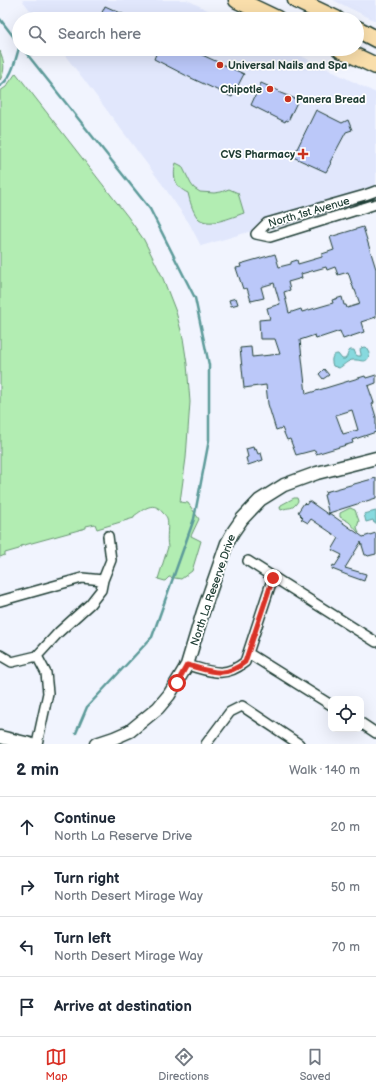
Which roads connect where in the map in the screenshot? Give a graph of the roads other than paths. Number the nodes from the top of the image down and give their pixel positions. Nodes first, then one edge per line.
1 (237, 0) edge
2 (296, 0) edge
3 (262, 12) edge
4 (321, 12) edge
5 (364, 33) edge
6 (376, 39) edge
7 (355, 56) edge
8 (376, 66) edge
9 (376, 191) edge
10 (376, 204) edge
11 (376, 458) edge
12 (108, 536) dead end
13 (248, 561) dead end
14 (273, 578) junction
15 (103, 580) junction
16 (0, 601) edge
17 (376, 642) edge
18 (248, 653) junction
19 (0, 656) edge
20 (37, 656) junction
21 (187, 665) junction
22 (328, 702) edge
23 (364, 725) edge
24 (376, 732) edge
25 (0, 737) edge
26 (30, 744) edge
27 (37, 744) edge
28 (96, 744) edge
29 (206, 744) edge
30 (299, 744) edge

1 - 3 highway
2 - 4 highway
5 - 6 highway
7 - 8 highway
9 - 10 street, North 1st Avenue
11 - 21 street, North La Reserve Drive
12 - 15 street
13 - 14 street
14 - 17 street
14 - 18 street
15 - 16 street
15 - 20 street
18 - 21 street
18 - 22 street
19 - 20 street
20 - 27 street
21 - 28 street, North La Reserve Drive
23 - 24 street
25 - 26 street
29 - 30 street

